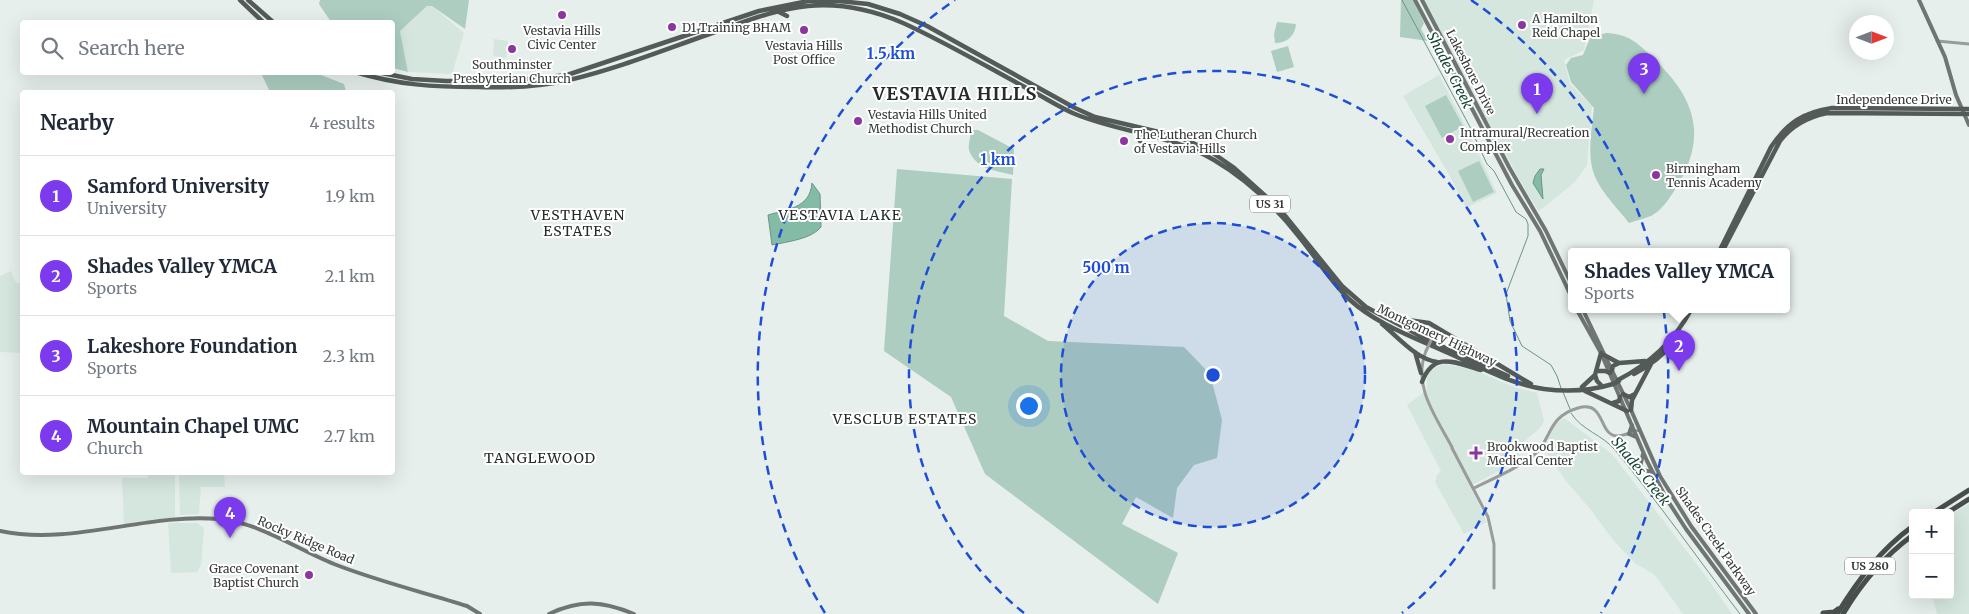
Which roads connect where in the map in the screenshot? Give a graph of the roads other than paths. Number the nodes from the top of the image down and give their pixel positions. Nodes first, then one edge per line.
1 (240, 0) edge
2 (248, 0) edge
3 (1415, 0) edge
4 (1422, 0) edge
5 (1919, 0) edge
6 (776, 12) junction
7 (787, 16) dead end
8 (261, 20) edge
9 (271, 20) edge
10 (1937, 41) junction
11 (1969, 44) edge
12 (640, 51) junction
13 (641, 57) junction
14 (367, 75) edge
15 (394, 75) edge
16 (534, 79) junction
17 (475, 81) junction
18 (526, 86) junction
19 (474, 87) junction
20 (1969, 109) edge
21 (1966, 113) edge
22 (1969, 124) edge
23 (1146, 133) junction
24 (1140, 141) dead end
25 (1524, 199) junction
26 (1722, 248) edge
27 (1568, 277) edge
28 (1568, 290) edge
29 (1374, 312) junction
30 (1579, 313) edge
31 (1584, 313) edge
32 (1689, 313) edge
33 (1376, 318) junction
34 (1437, 327) junction
35 (1415, 351) junction
36 (1602, 354) junction
37 (1424, 357) junction
38 (1651, 361) junction
39 (1439, 362) junction
40 (1618, 363) junction
41 (1632, 363) junction
42 (1611, 372) junction
43 (1635, 372) junction
44 (1421, 373) junction
45 (1596, 373) junction
46 (1497, 375) junction
47 (1615, 381) junction
48 (1641, 381) junction
49 (1422, 382) junction
50 (1531, 384) junction
51 (1602, 386) junction
52 (1546, 388) junction
53 (1583, 389) junction
54 (1635, 394) junction
55 (1622, 395) junction
56 (1603, 398) junction
57 (1612, 403) junction
58 (1629, 411) junction
59 (1632, 425) junction
60 (1637, 430) junction
61 (1629, 434) junction
62 (1638, 438) junction
63 (1643, 452) junction
64 (1652, 472) junction
65 (1474, 488) junction
66 (1969, 490) edge
67 (1969, 499) edge
68 (1938, 509) edge
69 (1953, 509) edge
70 (1909, 529) edge
71 (0, 532) edge
72 (1909, 537) edge
73 (1494, 588) dead end
74 (1842, 605) junction
75 (480, 614) edge
76 (549, 614) edge
77 (634, 614) edge
78 (1749, 614) edge
79 (1756, 614) edge
80 (1824, 614) edge
81 (1837, 614) edge
82 (1843, 614) edge

1 - 8 main road
2 - 9 main road
3 - 25 main road, Lakeshore Drive
4 - 25 main road, Lakeshore Drive
5 - 10 main road
6 - 7 main road
6 - 13 main road, Montgomery Highway / US 31
6 - 23 main road, Montgomery Highway / US 31
10 - 11 street
10 - 21 main road
12 - 13 main road
12 - 16 main road, Montgomery Highway / US 31
12 - 29 main road, Montgomery Highway / US 31
13 - 18 main road, Montgomery Highway / US 31
14 - 19 main road, Montgomery Highway / US 31
15 - 17 main road, Montgomery Highway / US 31
16 - 17 main road, Montgomery Highway / US 31
16 - 18 main road
17 - 19 main road
18 - 19 main road, Montgomery Highway / US 31
20 - 21 main road, Independence Drive
21 - 22 main road
21 - 26 main road, Independence Drive
23 - 24 main road
23 - 33 main road, Montgomery Highway / US 31
25 - 27 main road, Lakeshore Drive
25 - 28 main road, Lakeshore Drive
29 - 34 main road
29 - 50 main road, Montgomery Highway / US 31
30 - 36 main road
31 - 36 main road
32 - 38 main road, Montgomery Highway / US 31
33 - 35 main road
33 - 46 main road, Montgomery Highway / US 31
34 - 37 street, bridge
34 - 50 main road
35 - 37 main road
35 - 44 main road
36 - 40 main road
36 - 42 main road
36 - 45 main road
37 - 39 main road
37 - 44 street
38 - 41 main road
38 - 43 main road, Montgomery Highway / US 31
38 - 48 main road
39 - 46 main road
39 - 49 main road
40 - 41 main road
40 - 42 main road
41 - 43 main road
42 - 45 main road
42 - 47 main road
42 - 55 main road, Shades Creek Parkway
43 - 47 main road, Montgomery Highway / US 31
43 - 47 main road, Montgomery Highway / US 31
43 - 48 main road
44 - 49 street
45 - 51 main road
45 - 53 main road
46 - 52 main road, Montgomery Highway / US 31
47 - 51 main road, Montgomery Highway / US 31
47 - 55 main road, Shades Creek Parkway
48 - 54 main road
49 - 65 street
50 - 52 main road, Montgomery Highway / US 31
51 - 53 main road, Montgomery Highway / US 31
51 - 56 main road
52 - 53 main road, Montgomery Highway / US 31
53 - 56 main road
54 - 55 main road
54 - 58 main road
55 - 57 main road
55 - 58 main road, Shades Creek Parkway
56 - 57 main road
57 - 58 main road
58 - 59 main road, Shades Creek Parkway
58 - 60 main road, Shades Creek Parkway
59 - 60 main road, Shades Creek Parkway
59 - 61 main road
60 - 61 street
60 - 62 main road, Shades Creek Parkway
60 - 79 main road, Shades Creek Parkway
61 - 62 main road
61 - 65 street
62 - 63 main road, Shades Creek Parkway
63 - 64 main road, Shades Creek Parkway
63 - 64 main road
64 - 78 main road, Shades Creek Parkway
65 - 73 street
66 - 68 highway
67 - 69 highway
70 - 74 highway, US 280
71 - 75 main road, Rocky Ridge Road
72 - 82 highway, US 280
74 - 80 highway
74 - 81 highway, US 280
76 - 77 main road

